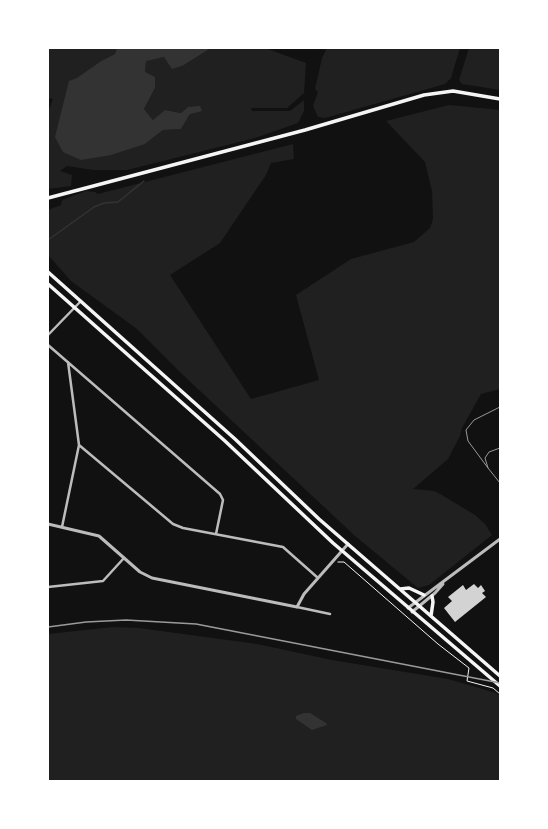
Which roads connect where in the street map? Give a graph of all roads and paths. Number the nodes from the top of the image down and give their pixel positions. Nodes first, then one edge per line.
1 (500, 99) edge
2 (48, 198) edge
3 (48, 272) edge
4 (48, 284) edge
5 (81, 302) junction
6 (74, 308) junction
7 (48, 335) edge
8 (48, 345) edge
9 (68, 362) junction
10 (79, 445) junction
11 (48, 524) edge
12 (62, 527) junction
13 (216, 534) junction
14 (500, 539) edge
15 (348, 544) junction
16 (342, 551) junction
17 (124, 558) junction
18 (337, 562) dead end
19 (318, 578) junction
20 (444, 583) junction
21 (48, 587) edge
22 (400, 589) junction
23 (424, 595) junction
24 (432, 596) junction
25 (415, 602) junction
26 (420, 606) junction
27 (297, 607) junction
28 (408, 608) junction
29 (412, 612) junction
30 (330, 614) dead end
31 (431, 616) junction
32 (500, 676) edge
33 (500, 686) edge
34 (500, 694) edge

1 - 2 main road
3 - 5 main road
4 - 6 main road
5 - 6 street
5 - 15 main road
6 - 7 street
6 - 16 main road
8 - 9 street
9 - 10 street
9 - 13 street
10 - 12 street
10 - 13 street
11 - 12 street
12 - 17 street
13 - 19 street
14 - 20 street
15 - 16 street
15 - 22 main road
16 - 19 street
16 - 28 main road
17 - 21 street
17 - 27 street
18 - 34 path
19 - 27 street
20 - 23 street
20 - 24 street
22 - 23 main road
22 - 25 main road
23 - 25 street
24 - 26 street
24 - 31 main road
25 - 26 main road
25 - 28 street
26 - 29 street
26 - 31 main road
27 - 30 street
28 - 29 main road
29 - 33 main road
31 - 32 main road

